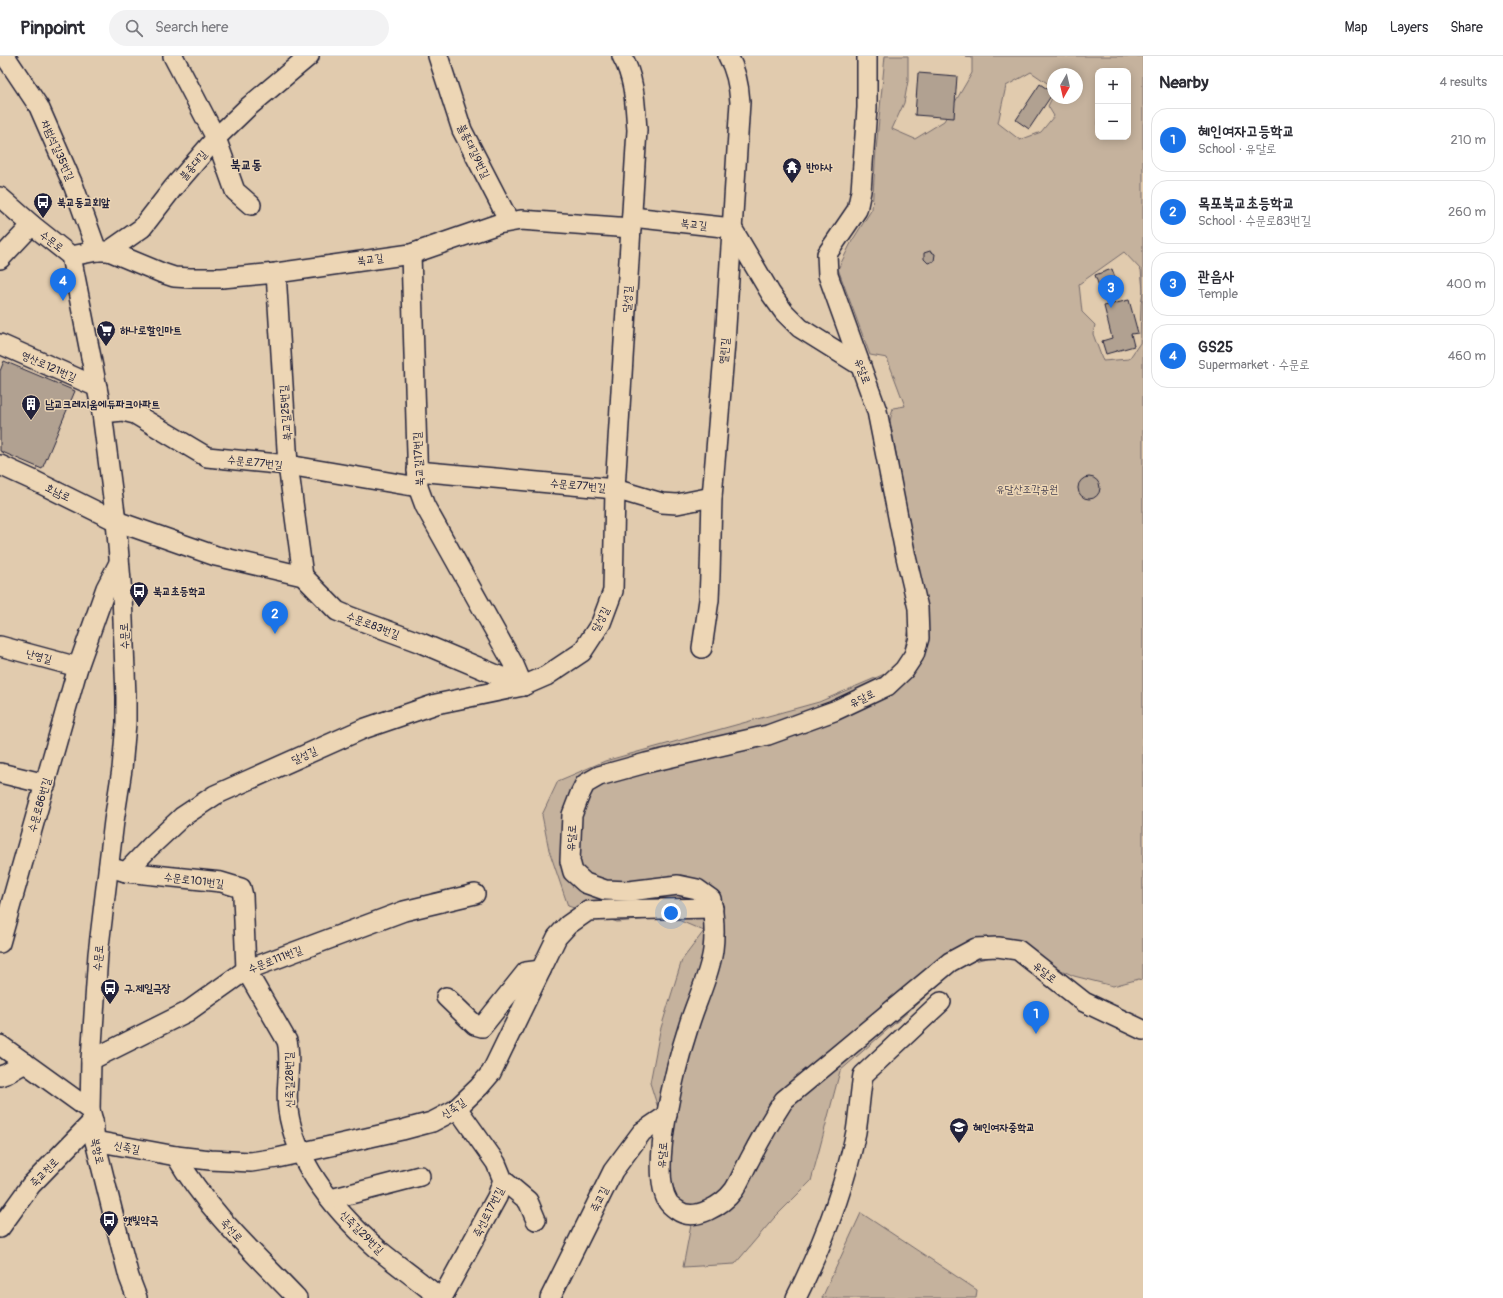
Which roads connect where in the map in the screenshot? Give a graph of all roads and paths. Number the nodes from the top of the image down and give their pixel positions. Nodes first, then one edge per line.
1 (5, 56) edge
2 (173, 56) edge
3 (309, 56) edge
4 (438, 56) edge
5 (622, 56) edge
6 (728, 56) edge
7 (867, 56) edge
8 (216, 138) junction
9 (0, 197) edge
10 (251, 205) dead end
11 (509, 221) junction
12 (632, 222) junction
13 (32, 225) junction
14 (732, 228) junction
15 (103, 251) junction
16 (411, 254) junction
17 (71, 256) junction
18 (0, 259) edge
19 (276, 273) junction
20 (0, 344) edge
21 (861, 366) junction
22 (97, 387) junction
23 (102, 413) junction
24 (0, 465) edge
25 (288, 465) junction
26 (418, 479) junction
27 (615, 488) junction
28 (712, 497) junction
29 (116, 521) junction
30 (119, 563) junction
31 (303, 576) junction
32 (0, 646) edge
33 (702, 648) dead end
34 (78, 667) junction
35 (523, 686) junction
36 (0, 773) edge
37 (46, 784) junction
38 (117, 870) junction
39 (475, 894) dead end
40 (712, 908) junction
41 (0, 943) edge
42 (246, 970) junction
43 (541, 970) junction
44 (446, 997) dead end
45 (940, 1002) dead end
46 (1143, 1030) edge
47 (0, 1045) edge
48 (91, 1060) junction
49 (25, 1063) junction
50 (0, 1076) edge
51 (457, 1108) junction
52 (92, 1116) junction
53 (667, 1116) junction
54 (95, 1141) junction
55 (300, 1153) junction
56 (176, 1156) junction
57 (420, 1176) dead end
58 (503, 1180) junction
59 (331, 1199) junction
60 (536, 1220) dead end
61 (0, 1228) edge
62 (137, 1298) edge
63 (297, 1298) edge
64 (437, 1298) edge
65 (442, 1298) edge
66 (550, 1298) edge
67 (796, 1298) edge

1 - 15 street, 차범석길35번길
2 - 8 street
3 - 8 street, 불종대길
4 - 11 street, 불종대길9번길
5 - 12 street, 달성길
6 - 14 street, 열린길
7 - 21 street, 유달로
8 - 10 street
8 - 15 street, 불종대길
9 - 13 street, 수문로
11 - 12 street, 북교길
11 - 16 street, 북교길
12 - 14 street, 북교길
12 - 27 street, 달성길
13 - 17 street, 수문로
13 - 18 street
14 - 21 street
14 - 28 street, 열린길
15 - 17 street, 불종대길
15 - 19 street, 북교길
16 - 19 street, 북교길
16 - 26 street, 북교길17번길
17 - 22 street, 수문로
19 - 25 street, 북교길25번길
20 - 22 street, 영산로121번길
21 - 40 street, 유달로
22 - 23 street, 수문로
23 - 25 street, 수문로77번길
23 - 29 street, 수문로
24 - 29 street, 호남로
25 - 26 street, 수문로77번길
25 - 31 street, 북교길25번길
26 - 27 street, 수문로77번길
26 - 35 street, 북교길17번길
27 - 28 street, 수문로77번길
27 - 35 street, 달성길
28 - 33 street, 열린길
29 - 30 street, 수문로
29 - 31 street
30 - 34 street, 수문로86번길
30 - 38 street, 수문로
31 - 35 street, 수문로83번길
32 - 34 street, 난영길
34 - 37 street, 수문로86번길
35 - 38 street, 달성길
36 - 37 street
37 - 41 street, 수문로86번길
38 - 42 street, 수문로101번길
38 - 48 street, 수문로
39 - 42 street, 수문로111번길
40 - 43 street, 신죽길
40 - 53 street, 유달로
42 - 48 street, 수문로111번길
42 - 55 street, 신죽길28번길
43 - 44 street
43 - 51 street, 신죽길
45 - 67 street
46 - 53 street, 유달로
47 - 49 street
48 - 52 street, 수문로
49 - 50 street
49 - 52 street
51 - 55 street, 신죽길
51 - 58 street, 죽선로17번길
52 - 54 street, 북항로
52 - 61 street, 죽교천로
53 - 66 street, 죽교길
54 - 56 street, 신죽길
54 - 62 street, 북항로
55 - 56 street, 신죽길
55 - 59 street, 신죽길29번길
56 - 63 street, 죽선로
57 - 59 street
58 - 60 street
58 - 65 street, 죽선로17번길
59 - 64 street, 신죽길29번길

